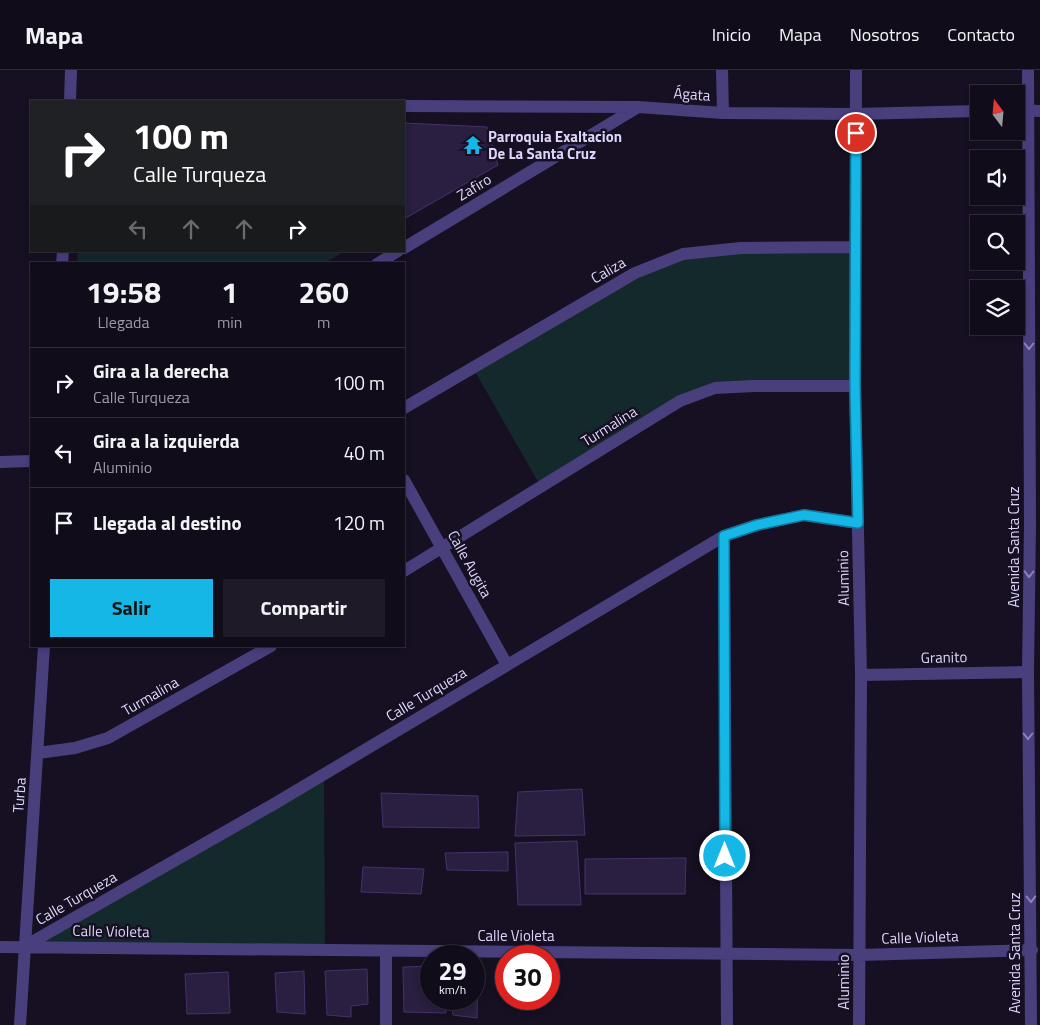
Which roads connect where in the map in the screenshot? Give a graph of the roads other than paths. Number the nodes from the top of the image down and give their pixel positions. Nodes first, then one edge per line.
1 (71, 70) edge
2 (722, 70) edge
3 (856, 70) edge
4 (1028, 70) edge
5 (70, 100) edge
6 (405, 106) edge
7 (638, 107) junction
8 (1028, 110) edge
9 (970, 111) edge
10 (723, 113) junction
11 (856, 114) junction
12 (405, 247) edge
13 (855, 247) junction
14 (396, 252) edge
15 (380, 262) edge
16 (855, 386) junction
17 (405, 407) edge
18 (30, 461) edge
19 (0, 462) edge
20 (405, 482) edge
21 (858, 523) junction
22 (1035, 525) edge
23 (724, 536) junction
24 (443, 549) junction
25 (405, 570) edge
26 (44, 647) edge
27 (269, 647) edge
28 (507, 665) junction
29 (1028, 672) junction
30 (861, 674) junction
31 (38, 753) junction
32 (24, 946) junction
33 (0, 947) edge
34 (1032, 950) junction
35 (386, 951) junction
36 (725, 954) junction
37 (859, 955) junction
38 (20, 1025) edge
39 (386, 1025) edge
40 (727, 1025) edge
41 (859, 1025) edge
42 (1031, 1025) edge

1 - 5 street
2 - 10 street
3 - 11 street, Aluminio
4 - 8 street, Avenida Santa Cruz
6 - 7 street, Ágata
7 - 10 street, Ágata
7 - 12 street, Zafiro
8 -> 22 street, Avenida Santa Cruz
9 - 11 street, Ágata
10 - 11 street, Ágata
11 - 13 street, Aluminio
13 - 16 street, Aluminio
13 - 17 street, Caliza
14 - 15 street
16 - 21 street, Aluminio
16 - 24 street, Turmalina
18 - 19 street
20 - 24 street, Calle Augita
21 - 23 street, Calle Turqueza
21 - 30 street, Aluminio
22 -> 29 street, Avenida Santa Cruz
23 - 28 street, Calle Turqueza
23 - 36 street
24 - 25 street, Turmalina
24 - 28 street, Calle Augita
26 - 31 street, Turba
27 - 31 street, Turmalina
28 - 32 street, Calle Turqueza
29 - 30 street, Granito
29 -> 34 street, Avenida Santa Cruz
30 - 37 street, Aluminio
31 - 32 street, Turba
32 - 33 street, Calle Violeta
32 - 35 street, Calle Violeta
32 - 38 street, Turba
34 - 37 street, Calle Violeta
34 - 42 street, Avenida Santa Cruz
35 - 36 street, Calle Violeta
35 - 39 street
36 - 37 street, Calle Violeta
36 - 40 street
37 - 41 street, Aluminio

